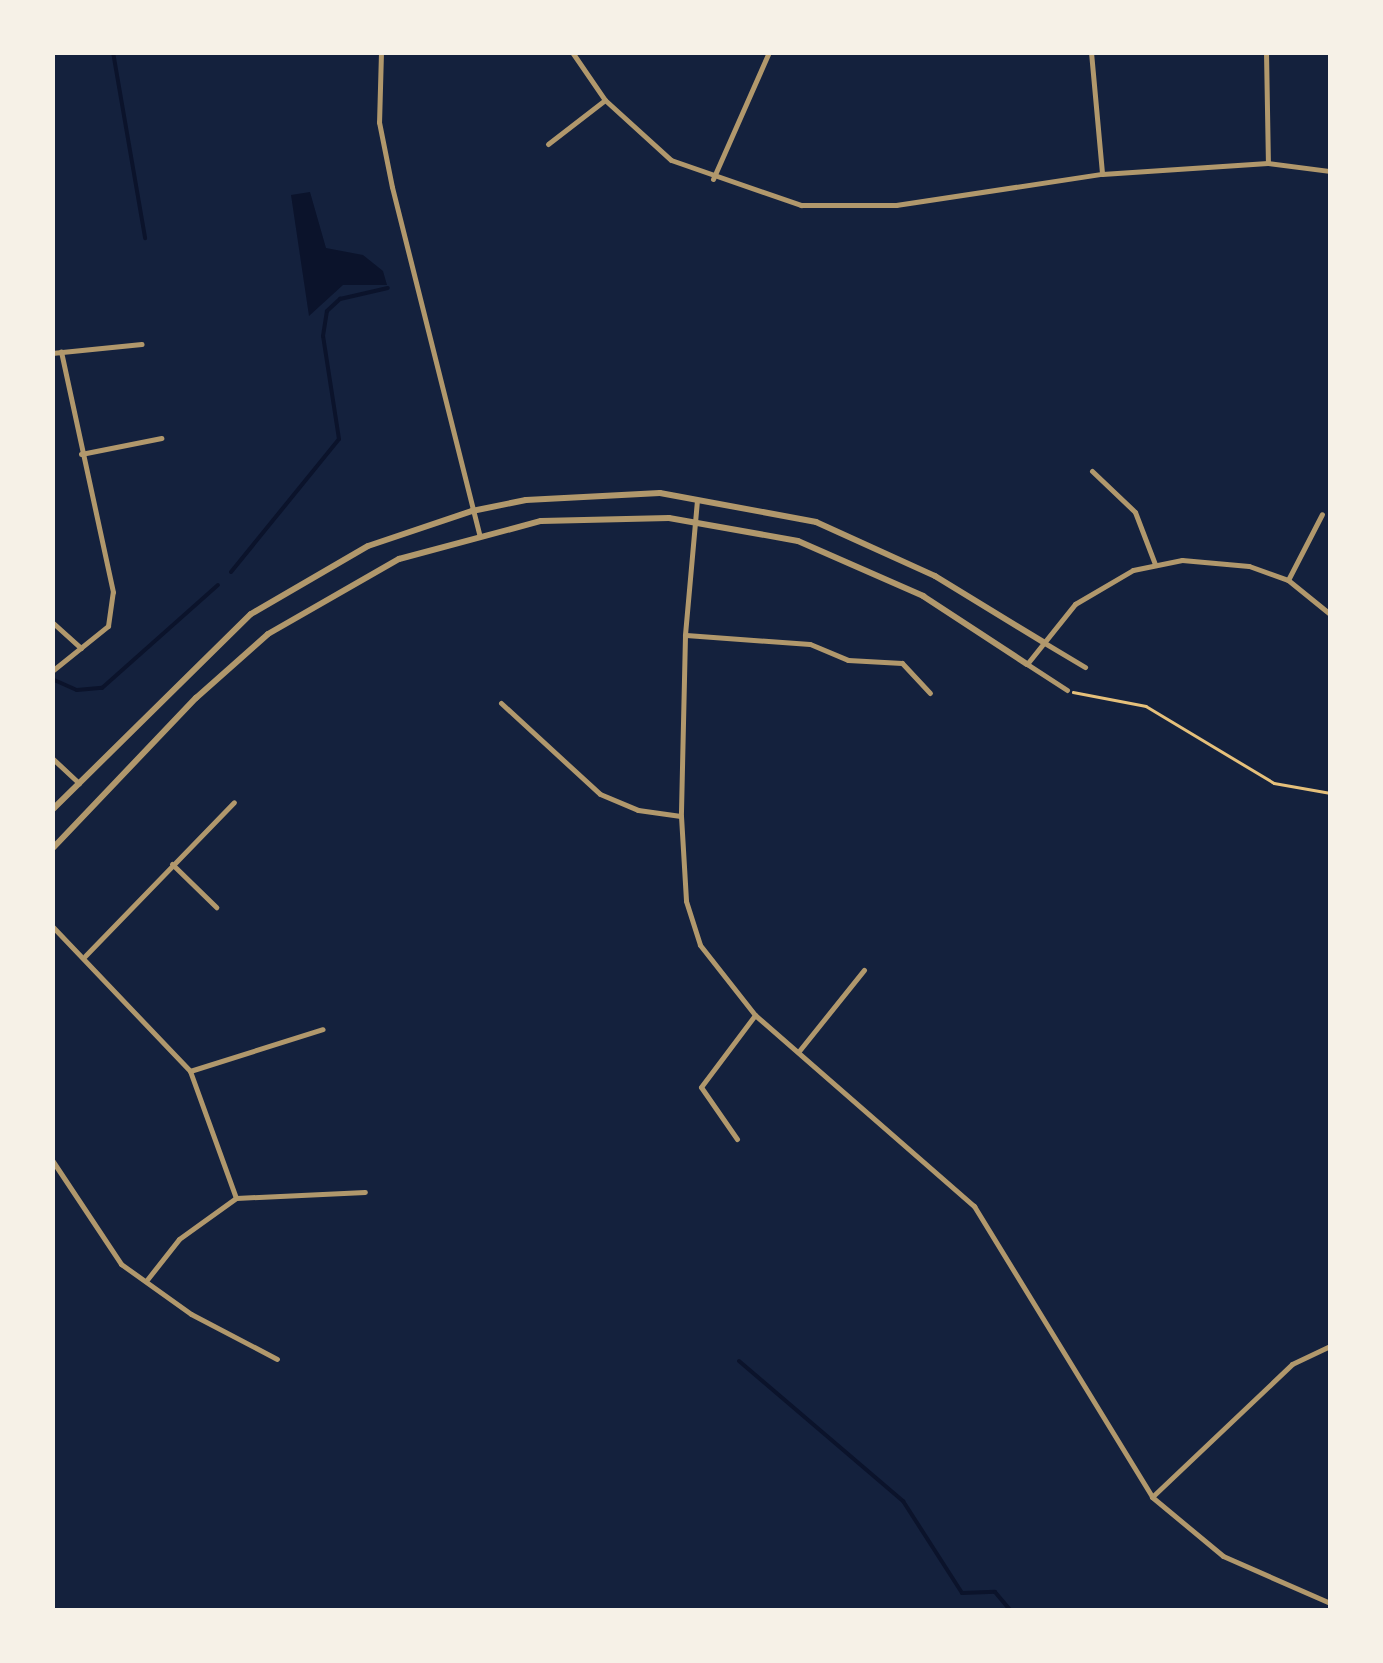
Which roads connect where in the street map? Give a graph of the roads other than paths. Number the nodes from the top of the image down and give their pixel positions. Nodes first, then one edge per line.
1 (381, 52) edge
2 (572, 52) edge
3 (769, 52) edge
4 (1091, 52) edge
5 (1266, 52) edge
6 (606, 100) junction
7 (548, 144) dead end
8 (1268, 163) junction
9 (1330, 170) edge
10 (1102, 174) junction
11 (713, 179) junction
12 (142, 344) dead end
13 (62, 352) junction
14 (52, 353) edge
15 (161, 438) dead end
16 (81, 454) junction
17 (1092, 471) dead end
18 (697, 497) junction
19 (472, 510) junction
20 (1322, 514) dead end
21 (695, 520) junction
22 (478, 534) junction
23 (1155, 564) junction
24 (1288, 580) junction
25 (1330, 614) edge
26 (52, 622) edge
27 (685, 635) junction
28 (1042, 642) junction
29 (82, 648) junction
30 (1027, 664) junction
31 (1085, 667) dead end
32 (52, 670) edge
33 (1066, 690) road end
34 (930, 692) dead end
35 (501, 703) dead end
36 (52, 758) edge
37 (79, 783) junction
38 (234, 802) dead end
39 (52, 810) edge
40 (680, 816) junction
41 (52, 850) edge
42 (172, 864) junction
43 (216, 907) dead end
44 (52, 926) edge
45 (85, 956) junction
46 (864, 970) dead end
47 (755, 1015) junction
48 (323, 1029) dead end
49 (799, 1050) junction
50 (190, 1072) junction
51 (736, 1139) dead end
52 (52, 1160) edge
53 (365, 1192) dead end
54 (236, 1198) junction
55 (146, 1281) junction
56 (1330, 1346) edge
57 (277, 1359) dead end
58 (1152, 1496) junction
59 (1330, 1603) edge

1 - 19 street
2 - 6 street
3 - 11 street
4 - 10 street
5 - 8 street
6 - 7 street
6 - 11 street
8 - 9 street
8 - 10 street
10 - 11 street
12 - 13 street
13 - 14 street
13 - 16 street
15 - 16 street
16 - 29 street
17 - 23 street
18 - 19 street
18 - 21 street
18 - 28 street
19 - 22 street
19 - 37 street
20 - 24 street
21 - 22 street
21 - 27 street
21 - 30 street
22 - 41 street
23 - 24 street
23 - 28 street
24 - 25 street
26 - 29 street
27 - 34 street
27 - 40 street
28 - 30 street
28 - 31 street
29 - 32 street
30 - 33 street
35 - 40 street
36 - 37 street
37 - 39 street
38 - 42 street
40 - 47 street
42 - 43 street
42 - 45 street
44 - 45 street
45 - 50 street
46 - 49 street
47 - 49 street
47 - 51 street
48 - 50 street
49 - 58 street
50 - 54 street
52 - 55 street
53 - 54 street
54 - 55 street
55 - 57 street
56 - 58 street
58 - 59 street

